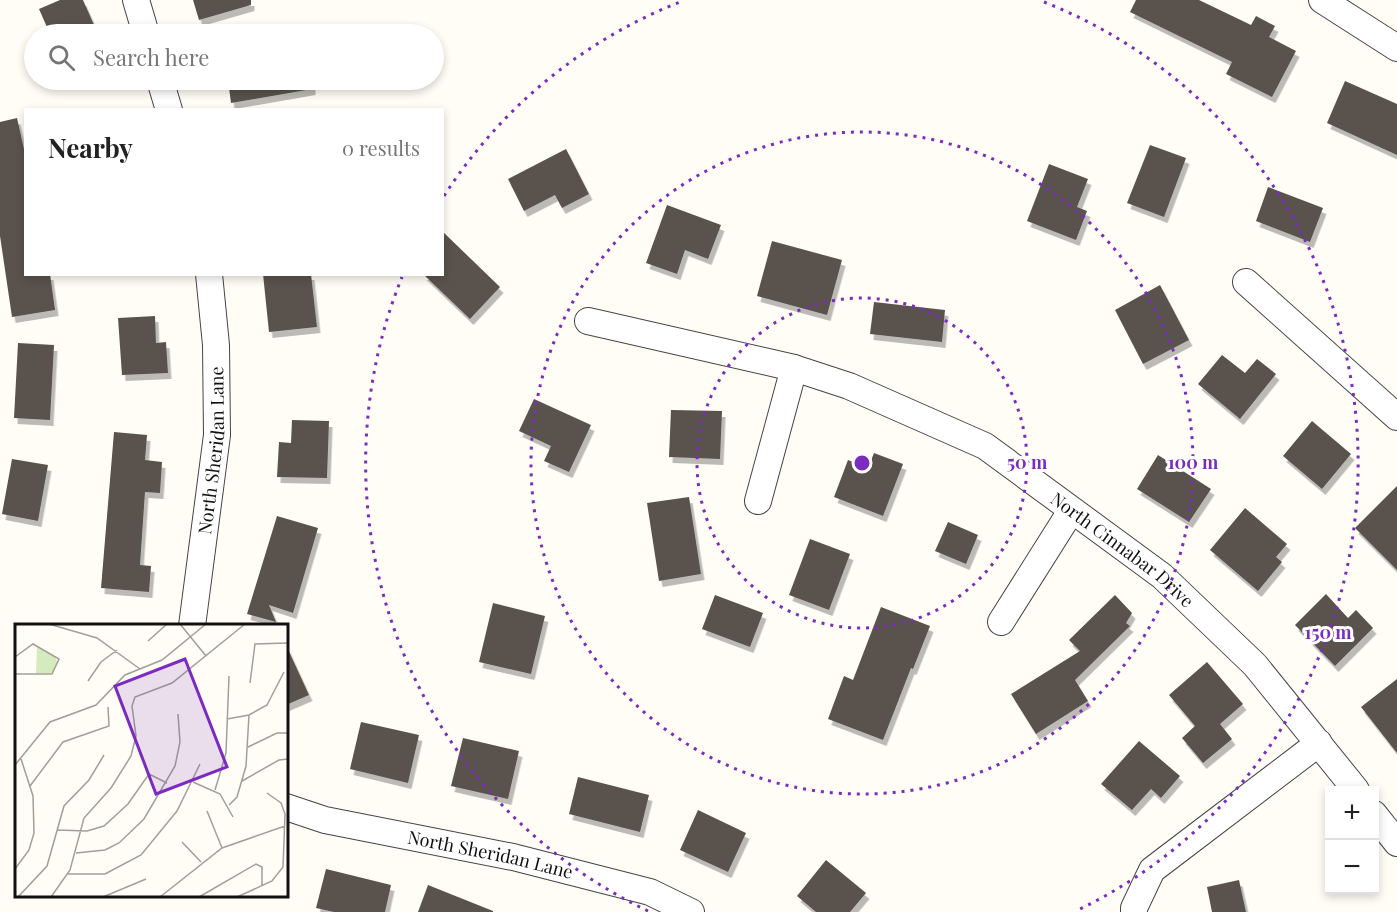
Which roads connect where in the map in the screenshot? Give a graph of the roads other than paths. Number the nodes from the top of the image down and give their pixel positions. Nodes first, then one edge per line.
1 (135, 0) edge
2 (1322, 0) edge
3 (143, 24) edge
4 (1397, 48) edge
5 (163, 90) edge
6 (168, 108) edge
7 (209, 276) edge
8 (1246, 282) dead end
9 (588, 321) dead end
10 (794, 368) junction
11 (1397, 417) edge
12 (758, 501) dead end
13 (1071, 511) junction
14 (1001, 622) dead end
15 (192, 624) edge
16 (1319, 743) junction
17 (1353, 786) edge
18 (288, 808) edge
19 (1379, 820) edge
20 (1397, 843) edge
21 (1134, 910) edge
22 (692, 912) edge

1 - 3 street
2 - 4 street
5 - 6 street
7 - 15 street, North Sheridan Lane
8 - 11 street
9 - 10 street, North Cinnabar Drive
10 - 12 street
10 - 13 street, North Cinnabar Drive
13 - 14 street
13 - 16 street, North Cinnabar Drive
16 - 17 street, North Cinnabar Drive
16 - 21 street
18 - 22 street, North Sheridan Lane
19 - 20 street

